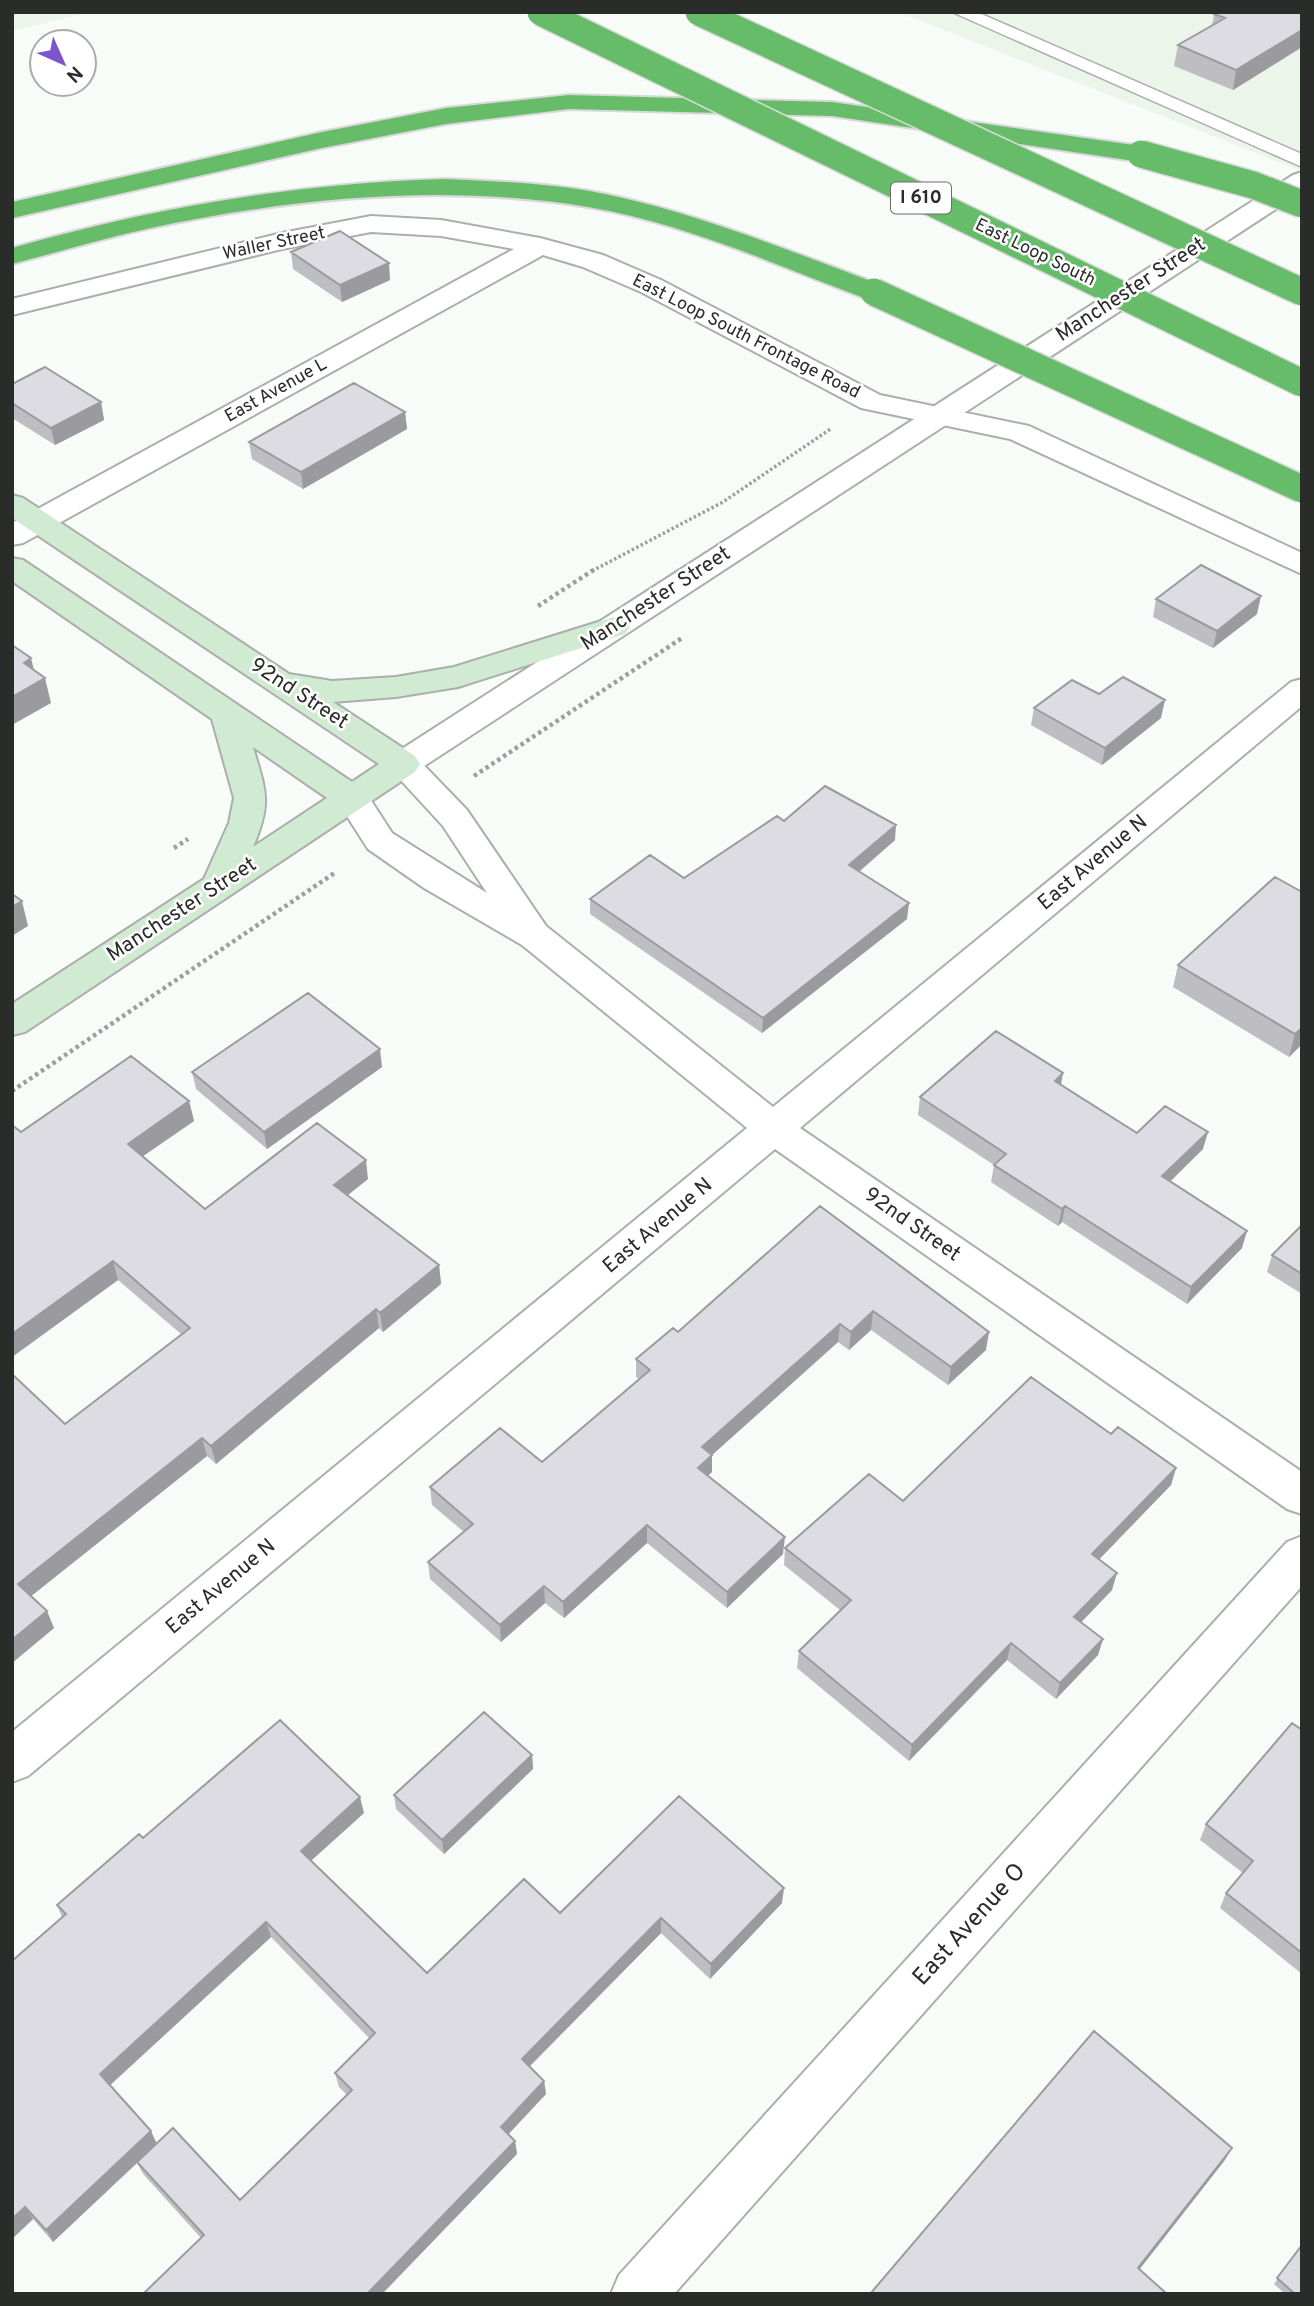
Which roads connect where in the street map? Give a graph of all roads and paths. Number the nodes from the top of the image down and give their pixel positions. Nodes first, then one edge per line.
1 (541, 12) edge
2 (699, 12) edge
3 (961, 12) edge
4 (1302, 161) edge
5 (1302, 180) edge
6 (1302, 204) edge
7 (12, 210) edge
8 (540, 246) junction
9 (12, 256) edge
10 (1302, 292) edge
11 (12, 307) edge
12 (1302, 383) edge
13 (937, 414) junction
14 (838, 424) dead end
15 (1302, 489) edge
16 (12, 504) edge
17 (25, 529) edge
18 (1302, 565) edge
19 (12, 567) edge
20 (532, 610) dead end
21 (614, 627) junction
22 (275, 679) junction
23 (1302, 689) edge
24 (227, 713) junction
25 (403, 764) junction
26 (353, 799) junction
27 (336, 872) dead end
28 (218, 886) junction
29 (536, 936) junction
30 (12, 1022) edge
31 (12, 1091) edge
32 (774, 1129) junction
33 (1302, 1496) edge
34 (1302, 1556) edge
35 (12, 1761) edge
36 (638, 2294) edge

1 - 12 highway, East Loop South / I 610, bridge
2 - 10 highway, bridge
3 - 4 lane
5 - 13 street, Manchester Street
6 - 7 highway, bridge
8 - 11 street, Waller Street
8 - 13 street, East Loop South Frontage Road
8 - 17 street, East Avenue L
9 - 15 highway, bridge
13 - 18 street, East Loop South Frontage Road
13 - 21 street, Manchester Street
14 - 20 path
16 - 17 main road, 92nd Street
17 - 22 main road, 92nd Street
19 - 24 main road, 92nd Street
21 - 22 main road
21 - 25 street, Manchester Street
22 - 25 main road, 92nd Street
23 - 32 street, East Avenue N
24 - 26 main road, 92nd Street
24 - 28 main road
25 - 26 main road, Manchester Street
25 - 29 street, 92nd Street
26 - 28 main road, Manchester Street
26 - 29 street, 92nd Street
27 - 31 path
28 - 30 main road, Manchester Street
29 - 32 street, 92nd Street
32 - 33 street, 92nd Street
32 - 35 street, East Avenue N
34 - 36 street, East Avenue O

